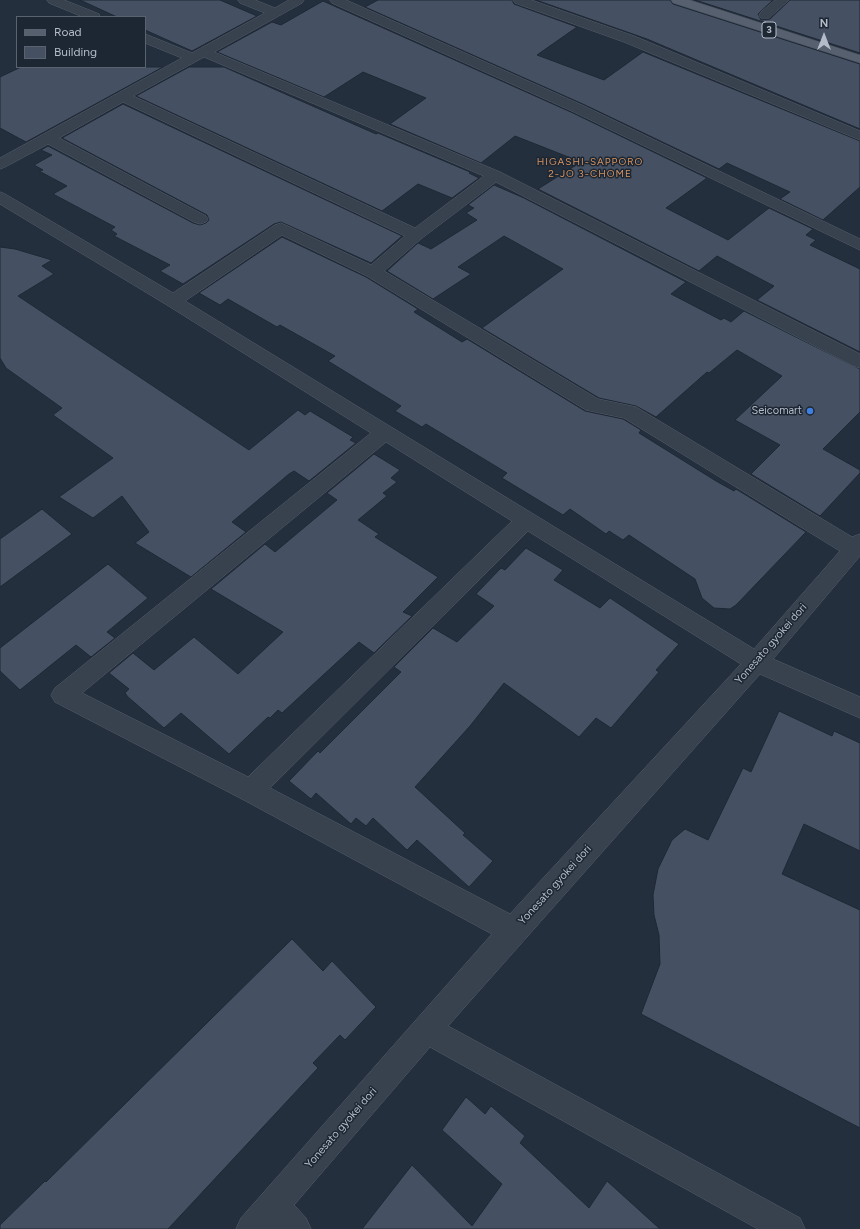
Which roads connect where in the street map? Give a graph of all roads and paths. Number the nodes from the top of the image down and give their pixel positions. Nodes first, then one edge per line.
1 (53, 0) edge
2 (244, 0) edge
3 (298, 0) edge
4 (336, 0) edge
5 (519, 0) edge
6 (677, 0) edge
7 (783, 0) edge
8 (752, 11) dead end
9 (275, 12) junction
10 (765, 15) junction
11 (92, 16) edge
12 (780, 20) dead end
13 (146, 38) edge
14 (197, 55) junction
15 (860, 60) edge
16 (123, 97) junction
17 (860, 136) edge
18 (48, 138) junction
19 (0, 164) edge
20 (495, 175) junction
21 (0, 197) edge
22 (200, 219) dead end
23 (416, 235) junction
24 (860, 245) edge
25 (374, 272) junction
26 (173, 301) junction
27 (860, 362) edge
28 (384, 433) junction
29 (526, 520) junction
30 (857, 546) edge
31 (757, 662) junction
32 (860, 708) edge
33 (250, 791) junction
34 (505, 941) junction
35 (431, 1026) junction
36 (273, 1205) junction
37 (252, 1229) edge
38 (294, 1229) edge
39 (790, 1229) edge

1 - 11 street
2 - 9 street
3 - 9 street
4 - 24 street
5 - 17 street
6 - 15 main road, 3
7 - 10 street
8 - 10 main road, 3
9 - 14 street
10 - 12 main road, 3
13 - 14 street
14 - 16 street
14 - 20 street
16 - 18 street
16 - 23 street
18 - 19 street
18 - 22 street
20 - 23 street
20 - 27 street
21 - 26 street
23 - 25 street
25 - 26 street
25 - 30 street
26 - 28 street
28 - 29 street
28 - 33 street
29 - 31 street
29 - 33 street
30 - 31 street, Yonesato gyokei dori
31 - 32 street
31 - 34 street, Yonesato gyokei dori
33 - 34 street
34 - 35 street, Yonesato gyokei dori
35 - 36 street, Yonesato gyokei dori
35 - 39 street
36 - 37 street, Yonesato gyokei dori
36 - 38 street

